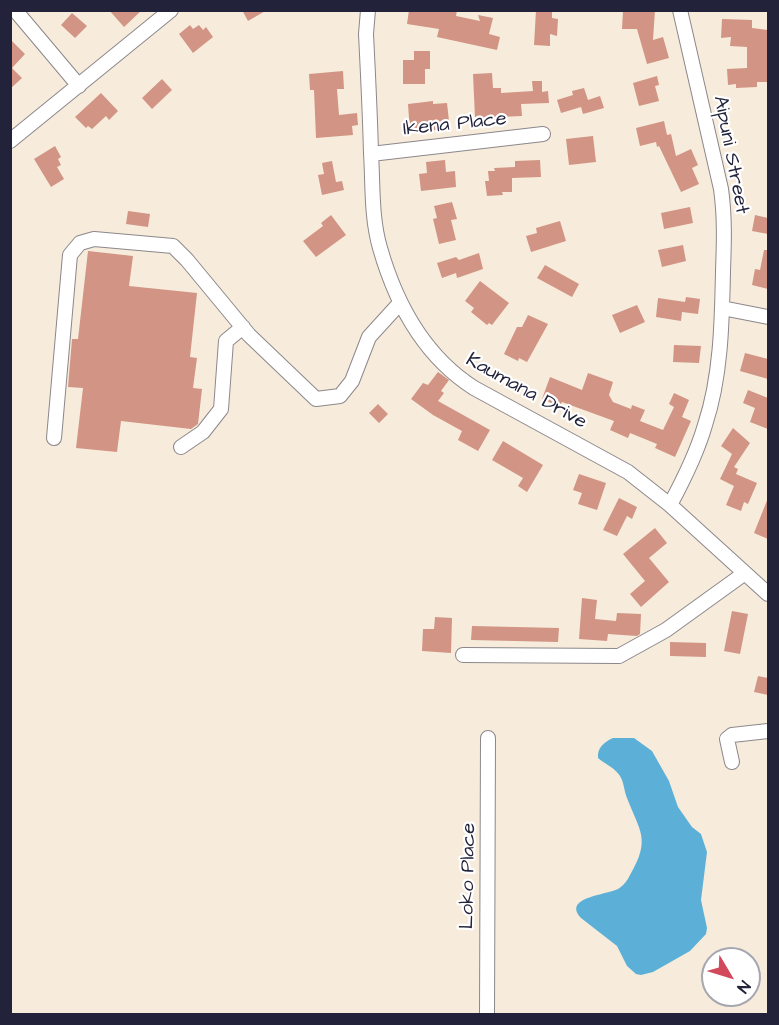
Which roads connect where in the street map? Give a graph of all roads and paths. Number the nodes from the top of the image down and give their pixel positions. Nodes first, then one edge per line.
1 (15, 10) edge
2 (171, 10) edge
3 (368, 10) edge
4 (680, 10) edge
5 (79, 86) junction
6 (543, 134) dead end
7 (10, 141) edge
8 (371, 154) junction
9 (400, 303) junction
10 (722, 308) junction
11 (768, 317) edge
12 (243, 327) junction
13 (54, 438) dead end
14 (181, 447) dead end
15 (670, 505) junction
16 (745, 573) junction
17 (768, 594) edge
18 (463, 655) dead end
19 (768, 731) edge
20 (488, 738) dead end
21 (732, 762) dead end
22 (487, 1014) edge

1 - 5 street
2 - 5 street
3 - 8 street, Kaumana Drive
4 - 10 street, Aipuni Street
5 - 7 street
6 - 8 street, Ikena Place
8 - 9 street, Kaumana Drive
9 - 12 street
9 - 15 street, Kaumana Drive
10 - 11 street
10 - 15 street, Aipuni Street
12 - 13 street
12 - 14 street
15 - 16 street, Kaumana Drive
16 - 17 street, Kaumana Drive
16 - 18 street
19 - 21 street
20 - 22 street, Loko Place

